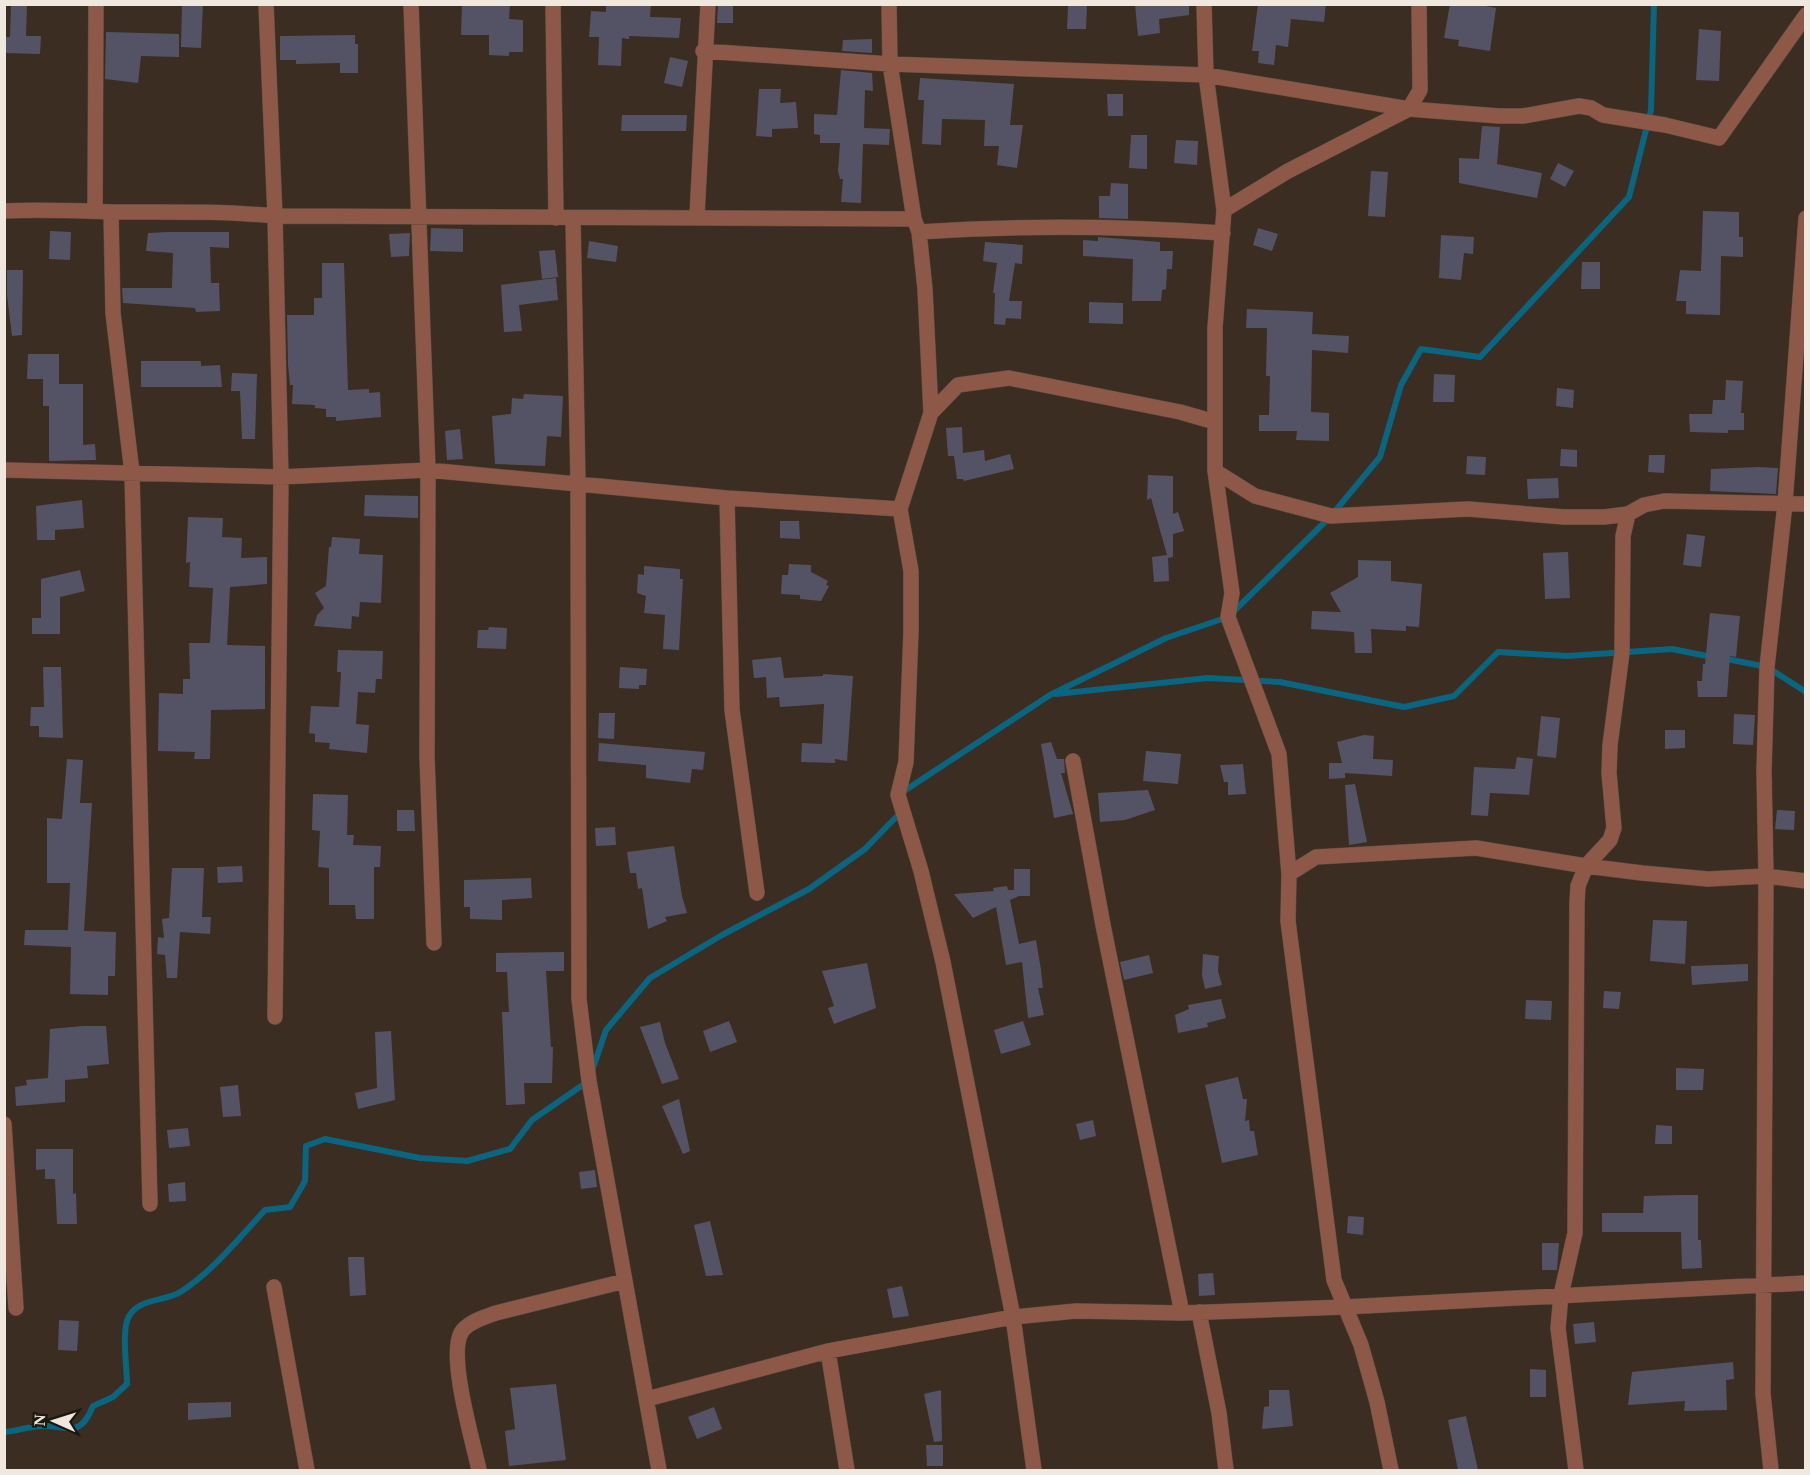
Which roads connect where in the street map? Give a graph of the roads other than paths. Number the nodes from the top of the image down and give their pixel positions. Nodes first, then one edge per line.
1 (96, 4) edge
2 (266, 4) edge
3 (411, 4) edge
4 (553, 4) edge
5 (708, 4) edge
6 (889, 4) edge
7 (1204, 4) edge
8 (1419, 4) edge
9 (1806, 15) edge
10 (703, 51) junction
11 (890, 64) junction
12 (1206, 75) junction
13 (1409, 109) junction
14 (1224, 210) junction
15 (4, 211) edge
16 (95, 211) junction
17 (111, 212) junction
18 (418, 215) junction
19 (275, 216) junction
20 (697, 216) junction
21 (556, 218) junction
22 (573, 218) junction
23 (1806, 218) edge
24 (916, 226) junction
25 (1223, 234) junction
26 (931, 413) junction
27 (1215, 422) junction
28 (4, 470) edge
29 (428, 471) junction
30 (1215, 471) junction
31 (132, 473) junction
32 (281, 477) junction
33 (578, 483) junction
34 (727, 498) junction
35 (1785, 504) junction
36 (1806, 504) edge
37 (900, 509) junction
38 (1628, 514) junction
39 (1073, 761) dead end
40 (1586, 866) junction
41 (1289, 874) junction
42 (1766, 876) junction
43 (1806, 881) edge
44 (758, 893) dead end
45 (434, 943) dead end
46 (275, 1017) dead end
47 (4, 1124) edge
48 (7, 1190) edge
49 (150, 1204) dead end
50 (625, 1281) junction
51 (1778, 1283) junction
52 (1806, 1283) edge
53 (1762, 1284) junction
54 (274, 1287) dead end
55 (1806, 1291) edge
56 (1561, 1295) junction
57 (1345, 1307) junction
58 (16, 1308) dead end
59 (1199, 1312) junction
60 (1182, 1313) junction
61 (1013, 1317) junction
62 (828, 1351) junction
63 (647, 1399) junction
64 (307, 1470) edge
65 (479, 1470) edge
66 (659, 1470) edge
67 (847, 1470) edge
68 (1034, 1470) edge
69 (1226, 1470) edge
70 (1391, 1470) edge
71 (1576, 1470) edge
72 (1771, 1470) edge

1 - 16 street
2 - 19 street
3 - 18 street
4 - 21 street
5 - 10 street
6 - 11 street
7 - 12 street
8 - 13 street
9 - 13 street
10 - 11 street
10 - 20 street
11 - 12 street
11 - 24 street
12 - 13 street
12 - 14 street
13 - 14 street
14 - 25 street
15 - 16 street
16 - 17 street
17 - 19 street
17 - 31 street
18 - 19 street
18 - 21 street
18 - 29 street
19 - 32 street
20 - 22 street
20 - 24 street
21 - 22 street
22 - 33 street
23 - 35 street
24 - 25 street
24 - 26 street
25 - 27 street
26 - 27 street
26 - 37 street
27 - 30 street
28 - 31 street
29 - 32 street
29 - 33 street
29 - 45 street
30 - 38 street
30 - 41 street
31 - 32 street
31 - 49 street
32 - 46 street
33 - 34 street
33 - 50 street
34 - 37 street
34 - 44 street
35 - 36 street
35 - 38 street
35 - 42 street
37 - 61 street
38 - 40 street
39 - 60 street
40 - 41 street
40 - 42 street
40 - 56 street
41 - 57 street
42 - 43 street
42 - 53 street
47 - 48 street
48 - 58 street
50 - 63 street
50 - 65 street
51 - 52 street
51 - 53 street
51 - 55 street
53 - 56 street
53 - 72 street
54 - 64 street
56 - 57 street
56 - 71 street
57 - 59 street
57 - 70 street
59 - 60 street
59 - 69 street
60 - 61 street
61 - 62 street
61 - 68 street
62 - 63 street
62 - 67 street
63 - 66 street

